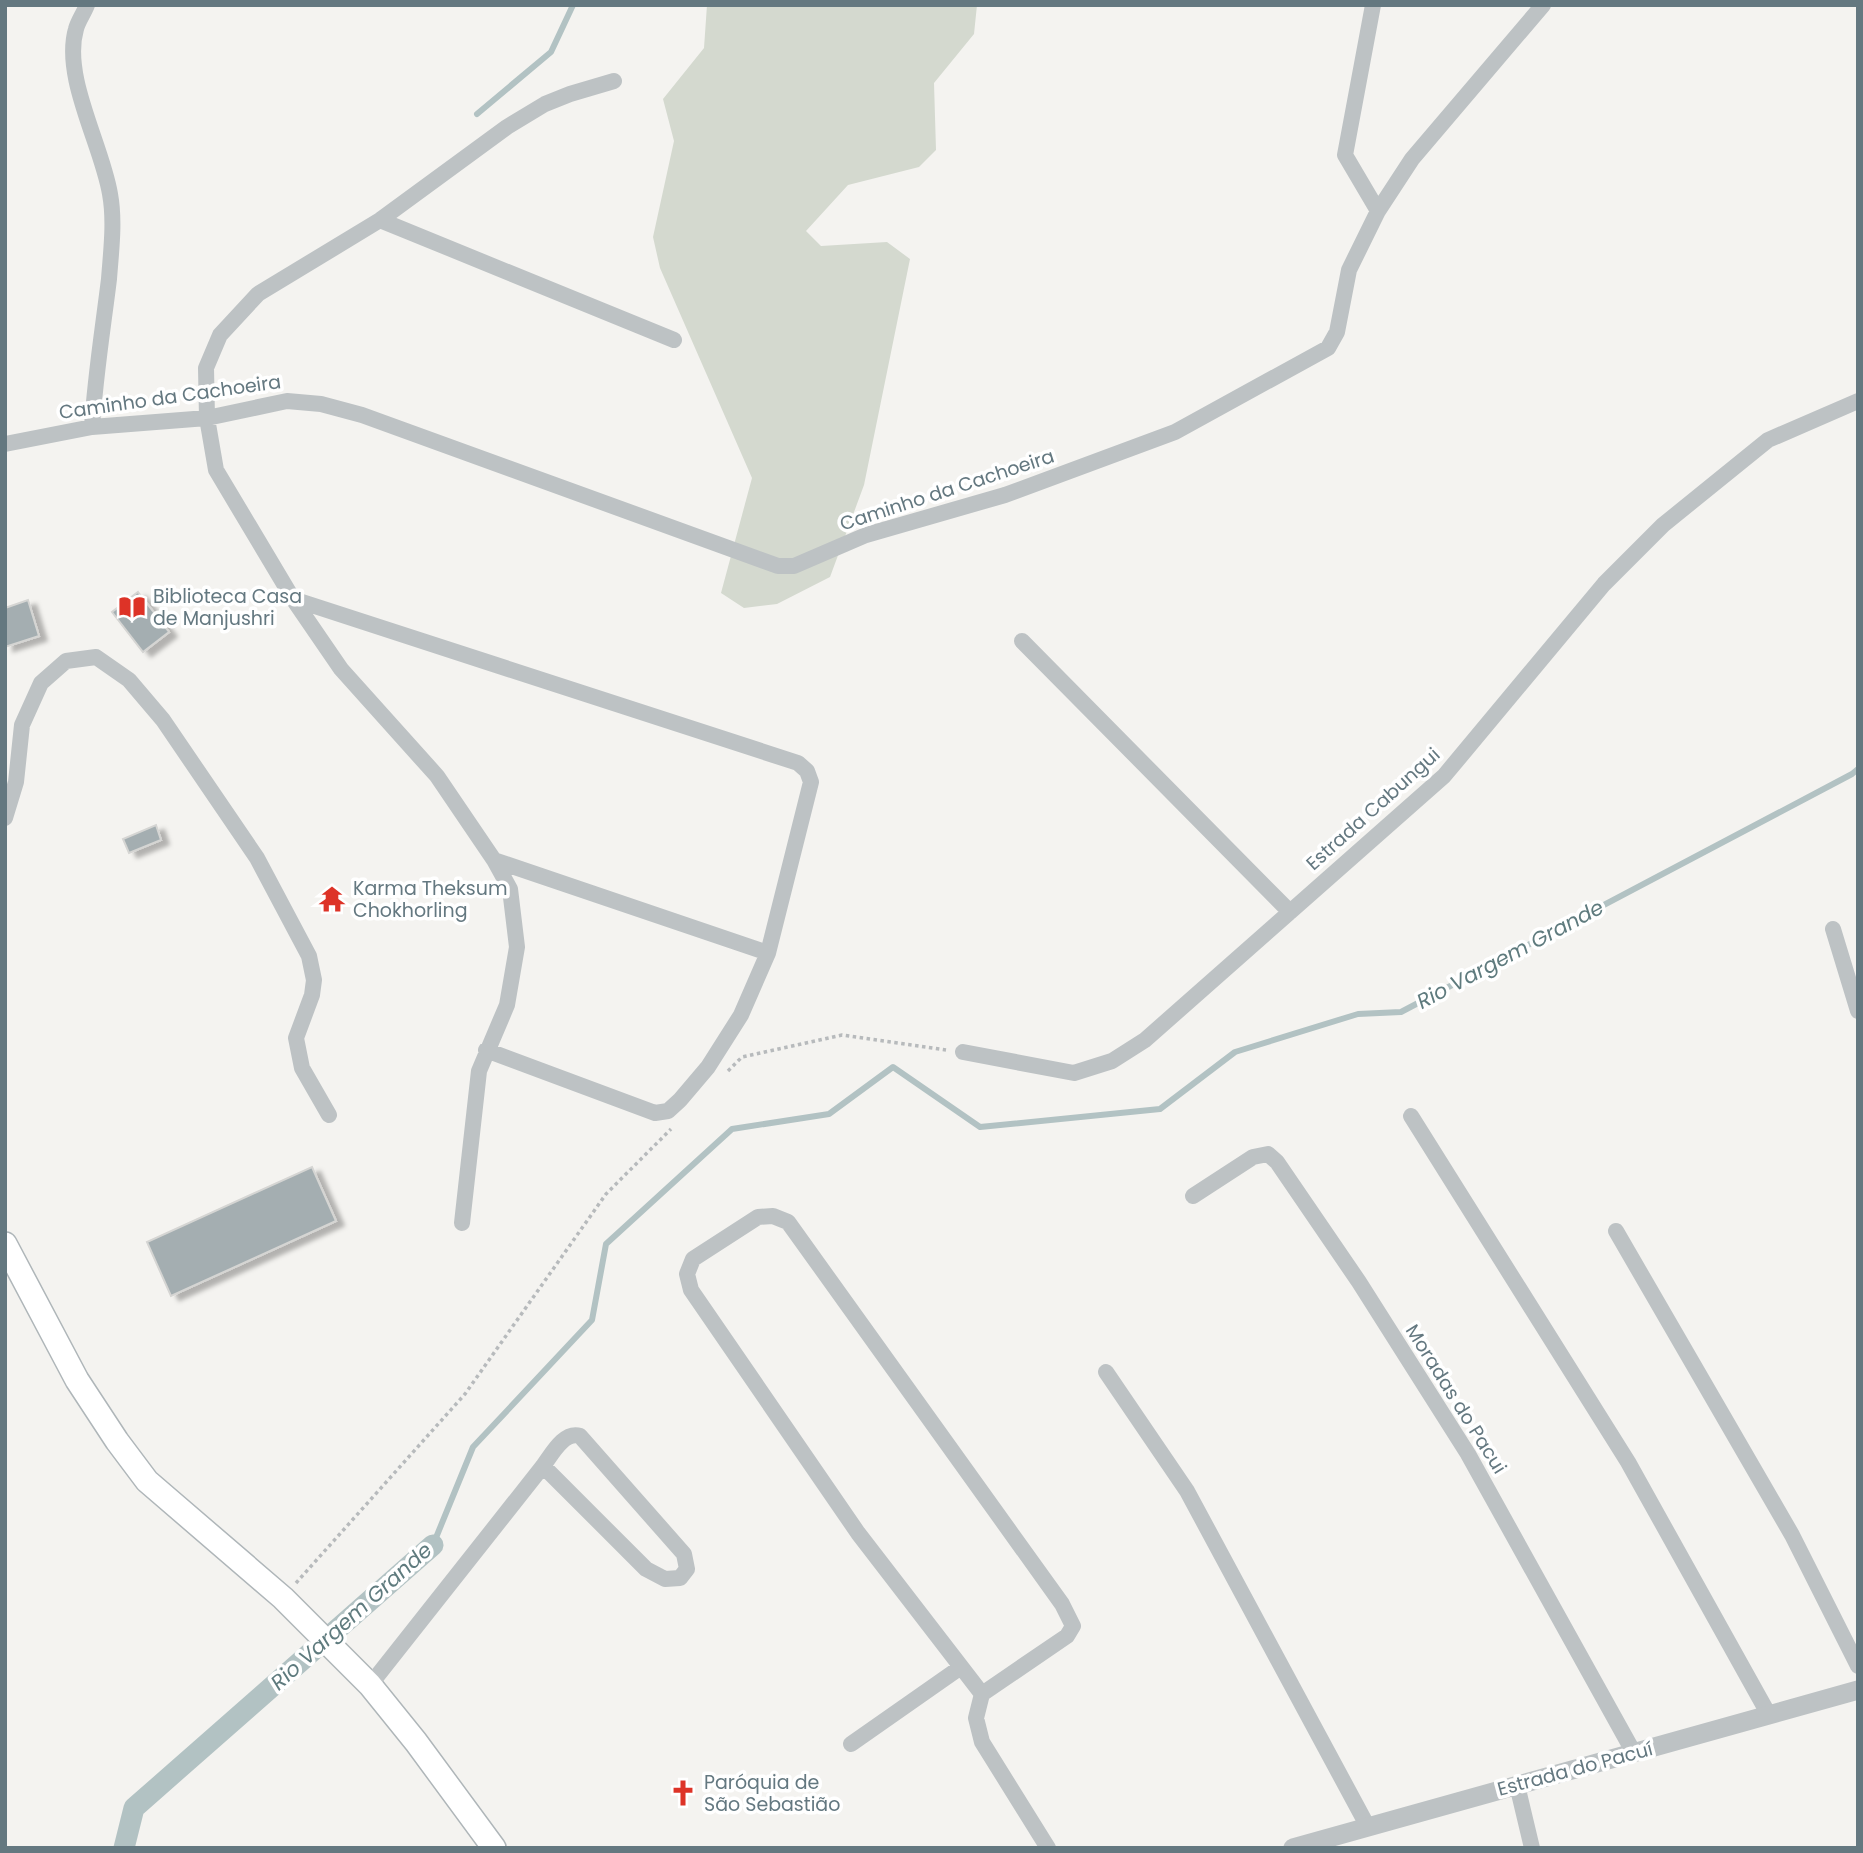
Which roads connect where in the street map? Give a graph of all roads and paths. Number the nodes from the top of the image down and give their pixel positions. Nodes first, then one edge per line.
1 (87, 5) edge
2 (1373, 5) edge
3 (1543, 5) edge
4 (614, 81) dead end
5 (1378, 211) junction
6 (380, 220) junction
7 (674, 340) dead end
8 (1858, 401) edge
9 (207, 418) junction
10 (92, 427) junction
11 (5, 444) edge
12 (293, 599) junction
13 (1023, 641) dead end
14 (5, 818) edge
15 (494, 860) junction
16 (1290, 912) junction
17 (1833, 929) dead end
18 (768, 953) junction
19 (1858, 1011) edge
20 (486, 1050) junction
21 (963, 1052) joint
22 (723, 1076) dead end
23 (329, 1115) dead end
24 (1411, 1116) dead end
25 (674, 1125) dead end
26 (1193, 1196) dead end
27 (462, 1223) dead end
28 (1616, 1231) dead end
29 (5, 1244) edge
30 (1106, 1372) dead end
31 (543, 1466) junction
32 (288, 1604) junction
33 (1858, 1666) edge
34 (961, 1667) junction
35 (370, 1685) junction
36 (1858, 1690) edge
37 (982, 1694) junction
38 (1769, 1715) junction
39 (851, 1744) dead end
40 (1634, 1753) junction
41 (1517, 1785) junction
42 (1368, 1827) junction
43 (494, 1848) edge
44 (1048, 1848) edge
45 (1293, 1848) edge
46 (1532, 1848) edge

1 - 10 street
2 - 5 street
3 - 5 street, Caminho da Cachoeira
4 - 6 street
5 - 9 street, Caminho da Cachoeira
6 - 7 street
6 - 9 street
8 - 16 street, Estrada Cabungui
9 - 10 street, Caminho da Cachoeira
9 - 12 street
10 - 11 street, Caminho da Cachoeira
12 - 15 street
12 - 18 street
13 - 16 street
14 - 23 street
15 - 18 street
15 - 20 street
16 - 21 street, Estrada Cabungui
17 - 19 street
18 - 20 street
20 - 27 street
21 - 22 path
24 - 38 street
25 - 32 path
26 - 40 street, Moradas do Pacui
28 - 33 street
29 - 32 main road
30 - 42 street
31 - 31 street
31 - 35 street
32 - 35 main road
34 - 37 street
34 - 37 street
34 - 39 street
35 - 43 main road
36 - 38 street, Estrada do Pacuí
37 - 44 street
38 - 40 street, Estrada do Pacuí
40 - 41 street, Estrada do Pacuí
41 - 42 street, Estrada do Pacuí
41 - 46 street
42 - 45 street, Estrada do Pacuí

